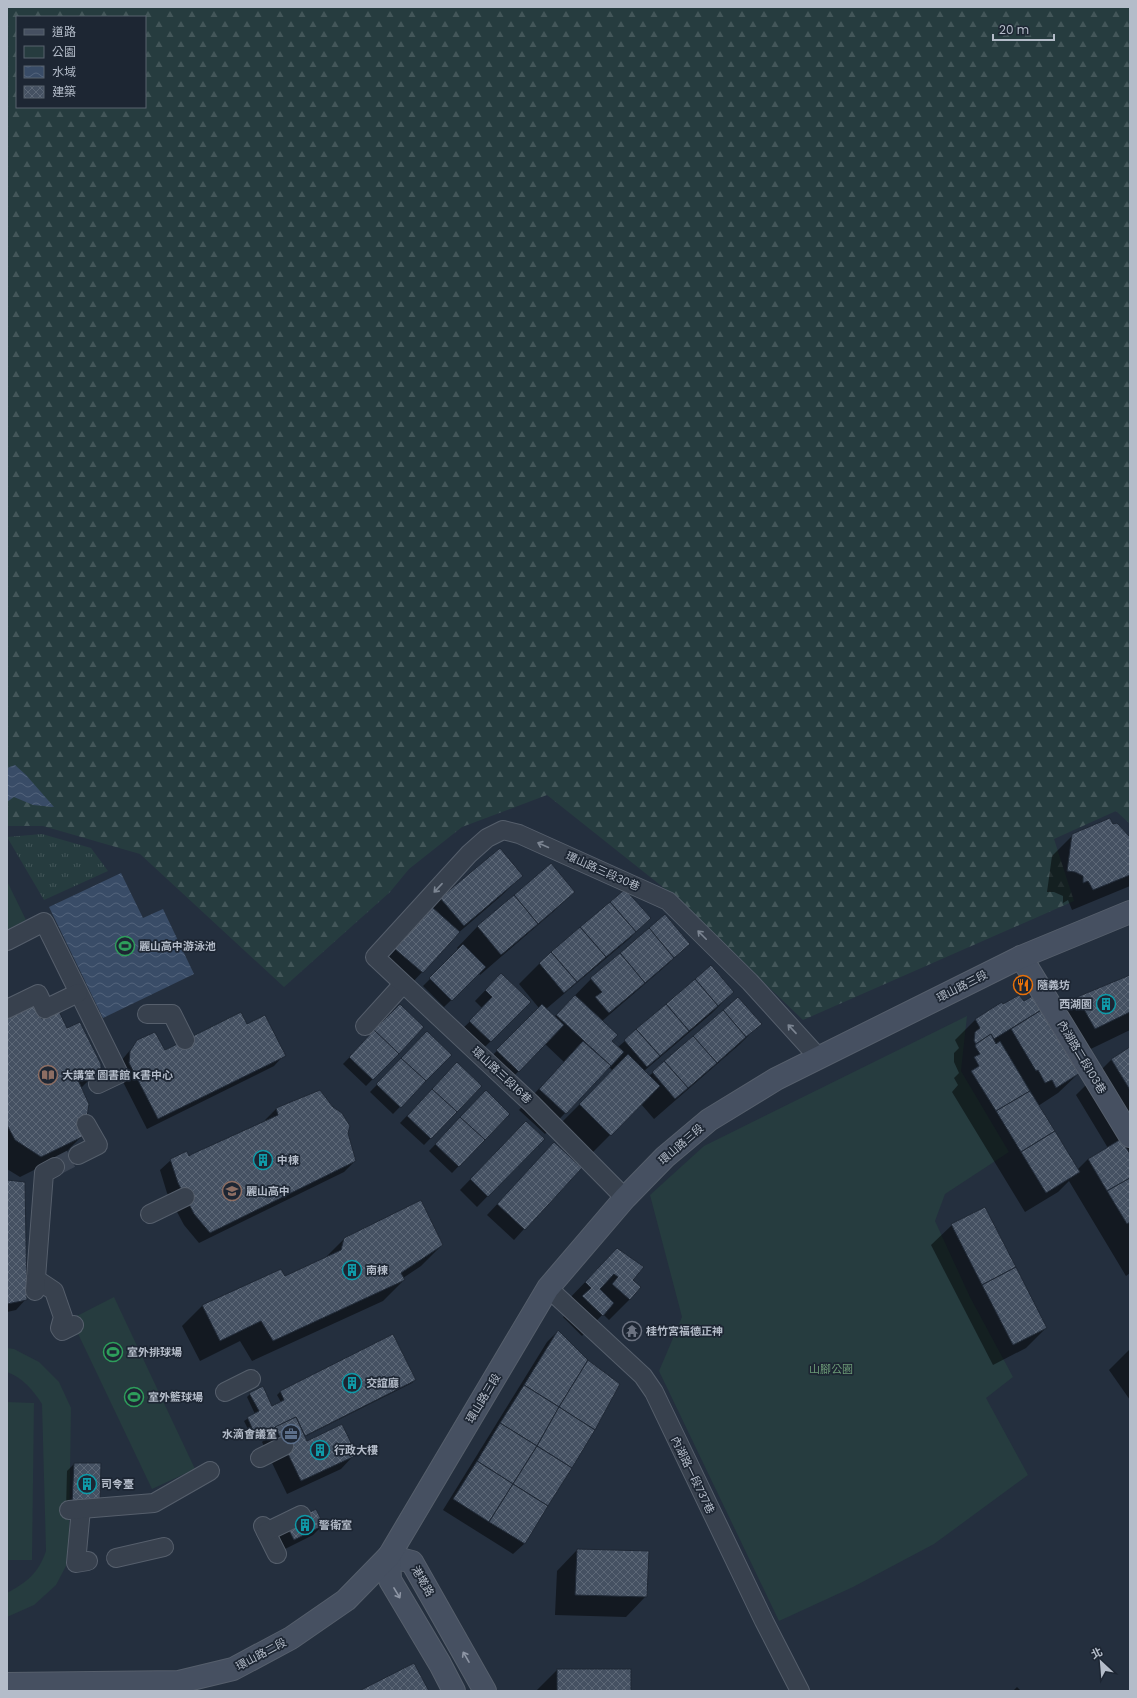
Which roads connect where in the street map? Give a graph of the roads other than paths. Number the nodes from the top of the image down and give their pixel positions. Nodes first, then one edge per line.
1 (1130, 912) edge
2 (7, 940) edge
3 (375, 957) joint
4 (1021, 957) junction
5 (403, 984) junction
6 (78, 993) junction
7 (7, 1009) edge
8 (147, 1014) dead end
9 (365, 1026) dead end
10 (185, 1040) dead end
11 (819, 1058) junction
12 (98, 1084) dead end
13 (86, 1124) dead end
14 (1130, 1136) edge
15 (78, 1155) tunnel mouth
16 (55, 1167) tunnel mouth
17 (185, 1197) dead end
18 (625, 1198) junction
19 (150, 1214) dead end
20 (548, 1288) junction
21 (74, 1325) dead end
22 (251, 1379) dead end
23 (226, 1392) dead end
24 (284, 1446) dead end
25 (260, 1458) dead end
26 (210, 1471) dead end
27 (302, 1517) dead end
28 (164, 1547) dead end
29 (277, 1554) dead end
30 (389, 1556) junction
31 (116, 1558) dead end
32 (88, 1561) dead end
33 (7, 1684) edge
34 (91, 1687) edge
35 (454, 1691) edge
36 (485, 1691) edge
37 (800, 1691) edge

1 - 4 street, 環山路三段
2 - 6 street
3 - 5 street, 環山路三段16巷
11 -> 3 street, 環山路三段30巷
4 - 11 street, 環山路三段
4 - 14 street, 內湖路二段103巷
5 - 9 street
5 - 18 street, 環山路三段16巷
6 - 7 street
6 - 12 street
8 - 10 street
11 - 18 street, 環山路三段
13 - 15 street
16 - 21 street
17 - 19 street
18 - 20 street, 環山路三段
20 - 30 street, 環山路三段
20 - 37 street, 內湖路一段737巷
22 - 23 street
24 - 25 street
26 - 32 street
27 - 29 street
28 - 31 street
30 - 34 street, 環山路二段
30 -> 35 street
36 -> 30 street, 港墘路
33 - 34 street, 環山路二段

